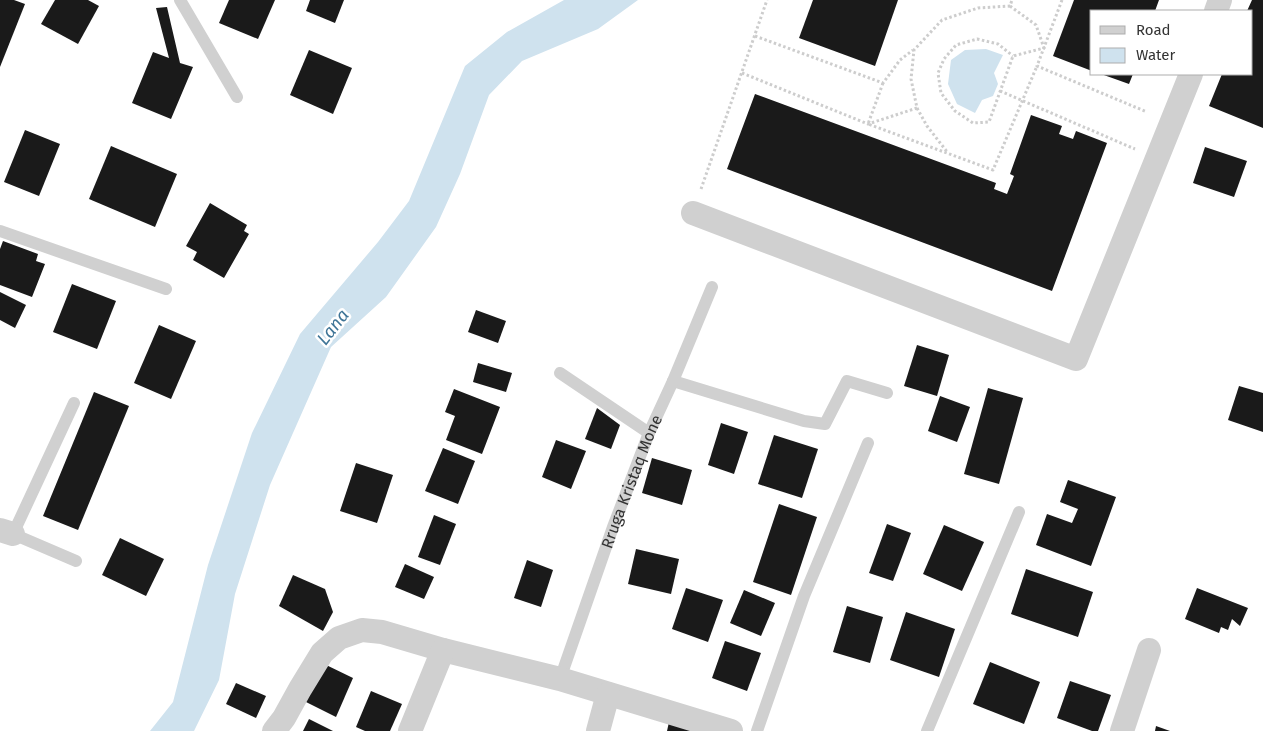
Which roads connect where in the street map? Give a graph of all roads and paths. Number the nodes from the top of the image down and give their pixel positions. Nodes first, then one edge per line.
1 (180, 0) edge
2 (767, 0) edge
3 (1012, 0) edge
4 (1062, 0) edge
5 (1010, 6) junction
6 (755, 36) junction
7 (1044, 48) junction
8 (914, 50) junction
9 (1013, 56) junction
10 (1037, 66) junction
11 (742, 73) junction
12 (1191, 75) edge
13 (883, 83) junction
14 (1000, 91) junction
15 (237, 97) dead end
16 (1022, 100) junction
17 (917, 108) junction
18 (1171, 122) junction
19 (868, 124) junction
20 (949, 154) junction
21 (1157, 158) junction
22 (693, 213) joint
23 (0, 230) edge
24 (712, 287) dead end
25 (166, 289) dead end
26 (560, 373) dead end
27 (674, 381) junction
28 (887, 393) dead end
29 (74, 403) dead end
30 (649, 433) junction
31 (868, 443) dead end
32 (1018, 512) dead end
33 (7, 532) edge
34 (76, 561) dead end
35 (443, 650) junction
36 (1149, 650) dead end
37 (560, 679) junction
38 (608, 694) junction
39 (274, 731) edge
40 (410, 731) edge
41 (598, 731) edge
42 (731, 731) edge
43 (757, 731) edge
44 (927, 731) edge
45 (1122, 731) edge

1 - 15 lane
2 - 6 path
3 - 5 path
4 - 7 path
5 - 7 path
5 - 8 path
6 - 11 path
6 - 13 path
7 - 9 path
7 - 10 path
8 - 13 path
8 - 17 path
9 - 14 path
9 - 14 path
10 - 16 path
10 - 18 path
11 - 19 path
11 - 22 path
12 - 18 street
13 - 19 path
14 - 16 path
16 - 20 path
16 - 21 path
17 - 19 path
17 - 20 path
18 - 21 street
19 - 20 path
21 - 22 street
23 - 25 lane
24 - 27 lane, Rruga Kristaq Mone
26 - 30 lane
27 - 28 lane
27 - 30 lane, Rruga Kristaq Mone
29 - 33 lane
30 - 37 lane, Rruga Kristaq Mone
31 - 43 lane
32 - 44 lane
33 - 34 lane
35 - 37 street
35 - 39 street
35 - 40 street
36 - 45 street
37 - 38 street
38 - 41 street
38 - 42 street

